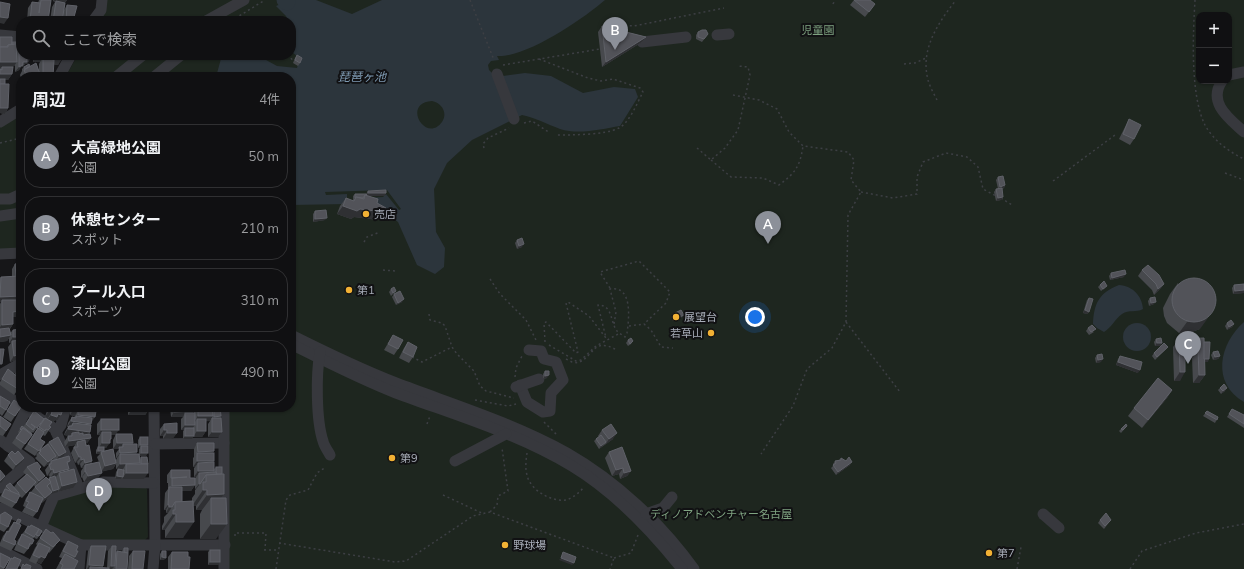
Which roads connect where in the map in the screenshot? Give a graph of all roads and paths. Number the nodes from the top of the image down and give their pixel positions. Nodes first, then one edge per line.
1 (102, 0) edge
2 (244, 0) edge
3 (265, 0) edge
4 (470, 0) edge
5 (835, 0) edge
6 (956, 0) edge
7 (1195, 0) edge
8 (833, 4) dead end
9 (724, 8) dead end
10 (96, 16) edge
11 (215, 16) edge
12 (239, 16) edge
13 (729, 34) dead end
14 (0, 35) edge
15 (610, 35) edge
16 (717, 35) dead end
17 (16, 37) edge
18 (686, 37) dead end
19 (642, 42) edge
20 (600, 49) dead end
21 (926, 58) junction
22 (539, 59) junction
23 (68, 60) edge
24 (135, 60) edge
25 (175, 60) edge
26 (494, 60) dead end
27 (904, 64) dead end
28 (738, 66) dead end
29 (500, 70) joint
30 (61, 72) edge
31 (122, 72) edge
32 (160, 72) edge
33 (1244, 72) edge
34 (1232, 74) edge
35 (1220, 84) edge
36 (733, 95) dead end
37 (746, 97) junction
38 (937, 100) dead end
39 (16, 112) edge
40 (0, 122) edge
41 (515, 123) junction
42 (1244, 132) edge
43 (550, 133) dead end
44 (556, 135) dead end
45 (1115, 135) dead end
46 (16, 139) edge
47 (0, 143) edge
48 (803, 146) junction
49 (484, 148) dead end
50 (697, 148) dead end
51 (1244, 159) edge
52 (711, 160) junction
53 (1224, 173) dead end
54 (1244, 180) edge
55 (1053, 181) dead end
56 (861, 192) junction
57 (16, 196) edge
58 (0, 199) edge
59 (1012, 204) dead end
60 (380, 232) dead end
61 (364, 242) dead end
62 (0, 254) edge
63 (16, 254) edge
64 (383, 270) dead end
65 (396, 271) dead end
66 (490, 279) dead end
67 (610, 289) junction
68 (428, 314) dead end
69 (846, 322) junction
70 (614, 324) junction
71 (644, 324) junction
72 (628, 327) junction
73 (620, 333) junction
74 (296, 338) edge
75 (606, 339) junction
76 (296, 345) edge
77 (452, 347) junction
78 (672, 348) dead end
79 (615, 349) dead end
80 (529, 350) junction
81 (320, 351) junction
82 (557, 352) dead end
83 (412, 357) edge
84 (16, 366) edge
85 (0, 374) edge
86 (538, 379) dead end
87 (518, 386) junction
88 (0, 390) edge
89 (900, 392) dead end
90 (16, 402) edge
91 (461, 407) junction
92 (432, 410) dead end
93 (20, 412) edge
94 (30, 412) edge
95 (65, 412) edge
96 (154, 412) edge
97 (224, 412) edge
98 (541, 419) dead end
99 (427, 424) dead end
100 (56, 432) junction
101 (506, 434) junction
102 (560, 439) dead end
103 (4, 443) edge
104 (224, 443) junction
105 (155, 444) junction
106 (509, 445) dead end
107 (528, 448) dead end
108 (761, 454) dead end
109 (330, 455) dead end
110 (455, 461) dead end
111 (326, 467) dead end
112 (154, 483) junction
113 (586, 484) dead end
114 (0, 488) edge
115 (79, 489) junction
116 (443, 495) dead end
117 (672, 496) dead end
118 (0, 508) edge
119 (490, 512) junction
120 (484, 514) junction
121 (646, 514) junction
122 (1043, 514) dead end
123 (1244, 524) edge
124 (41, 527) junction
125 (1059, 528) dead end
126 (640, 529) dead end
127 (235, 539) dead end
128 (279, 543) junction
129 (225, 544) junction
130 (81, 545) junction
131 (155, 545) junction
132 (1021, 547) dead end
133 (0, 550) edge
134 (278, 550) junction
135 (614, 558) junction
136 (37, 569) edge
137 (79, 569) edge
138 (153, 569) edge
139 (224, 569) edge
140 (276, 569) edge
141 (610, 569) edge
142 (682, 569) edge
143 (694, 569) edge
144 (1017, 569) edge
145 (1130, 569) edge

1 - 10 street
2 - 11 street
3 - 12 path
4 - 26 path
5 - 8 path
6 - 21 path
7 - 51 path
9 - 15 path
13 - 16 street
14 - 17 street
18 - 19 street
20 - 22 path
21 - 27 path
21 - 38 path
22 - 29 path
22 - 44 path
23 - 30 street
24 - 31 street
25 - 32 street
28 - 37 path
29 - 41 street
33 - 34 street
35 - 42 street
36 - 37 path
37 - 48 path
37 - 52 path
39 - 40 street
41 - 43 path
41 - 49 path
45 - 55 path
46 - 47 path
48 - 52 path
48 - 56 path
50 - 52 path
53 - 54 path
56 - 59 path
56 - 69 path
57 - 58 street
60 - 61 path
62 - 63 street
64 - 65 path
66 - 80 path
67 - 70 path
67 - 71 path
67 - 72 path
68 - 77 path
69 - 89 path
69 - 108 path
70 - 73 path
70 - 75 path
71 - 72 path
71 - 78 path
72 - 73 path
73 - 75 path
74 - 81 street
75 - 75 path
76 - 81 street
77 - 83 path
77 - 91 path
79 - 82 path
80 - 87 path
80 - 87 street
81 - 91 street
81 - 101 street
81 - 109 street
84 - 85 street
86 - 87 street
88 - 90 street
91 - 121 street
92 - 99 path
93 - 103 street
94 - 100 street
95 - 100 street
96 - 105 street
97 - 104 street
98 - 102 path
100 - 115 street
101 - 110 street
101 - 142 street
103 - 114 street
104 - 105 street
104 - 129 street
105 - 112 street
106 - 119 path
107 - 113 path
111 - 128 path
112 - 115 street
112 - 131 street
115 - 124 street
116 - 120 path
117 - 121 street
118 - 124 street
119 - 120 path
119 - 135 path
120 - 128 path
121 - 143 street
122 - 125 street
123 - 145 path
124 - 130 street
126 - 135 path
127 - 134 path
128 - 134 path
129 - 131 street
129 - 139 street
130 - 131 street
130 - 137 street
131 - 138 street
132 - 144 path
133 - 136 street
134 - 140 path
135 - 141 path

